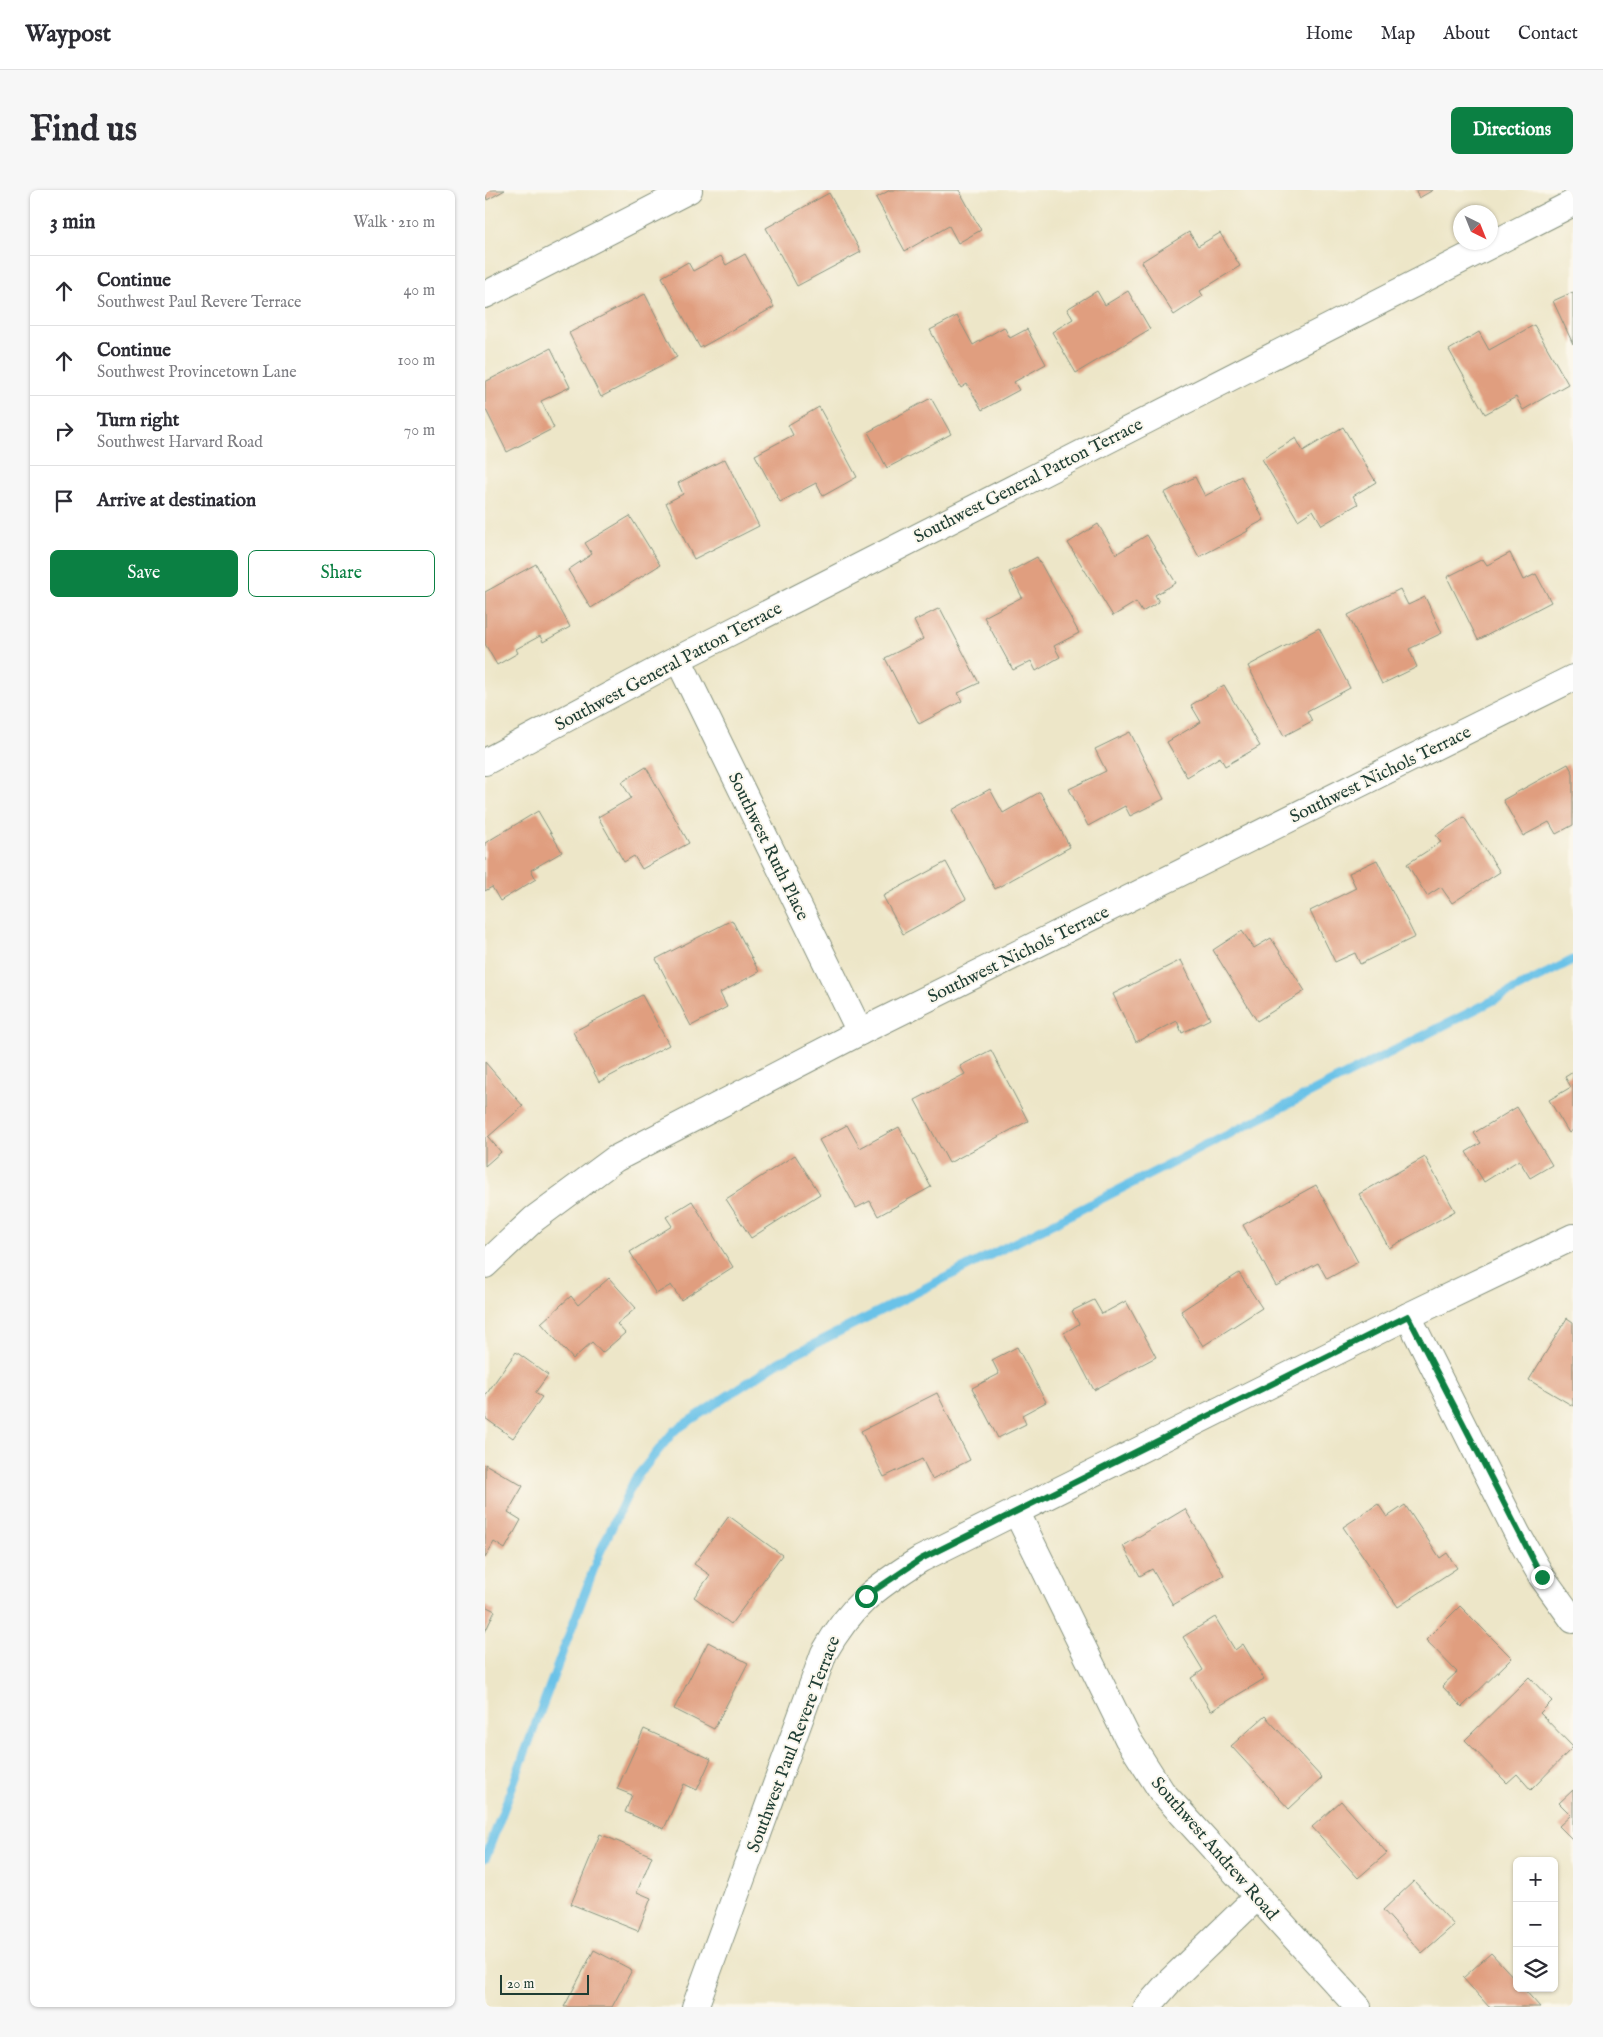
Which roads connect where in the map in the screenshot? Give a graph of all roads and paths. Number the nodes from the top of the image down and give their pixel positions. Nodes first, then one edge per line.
1 (689, 190) edge
2 (1573, 203) edge
3 (485, 295) edge
4 (678, 659) junction
5 (1573, 678) edge
6 (485, 762) edge
7 (860, 1032) junction
8 (1573, 1238) edge
9 (485, 1265) edge
10 (1408, 1316) junction
11 (1016, 1511) junction
12 (1573, 1620) edge
13 (1257, 1897) junction
14 (695, 2007) edge
15 (1147, 2007) edge
16 (1359, 2007) edge

1 - 3 street
2 - 4 street, Southwest General Patton Terrace
4 - 6 street, Southwest General Patton Terrace
4 - 7 street, Southwest Ruth Place
5 - 7 street, Southwest Nichols Terrace
7 - 9 street, Southwest Nichols Terrace
8 - 10 street, Southwest Paul Revere Terrace
10 - 11 street, Southwest Paul Revere Terrace
10 - 12 street
11 - 13 street, Southwest Andrew Road
11 - 14 street, Southwest Paul Revere Terrace
13 - 15 street
13 - 16 street, Southwest Andrew Road

